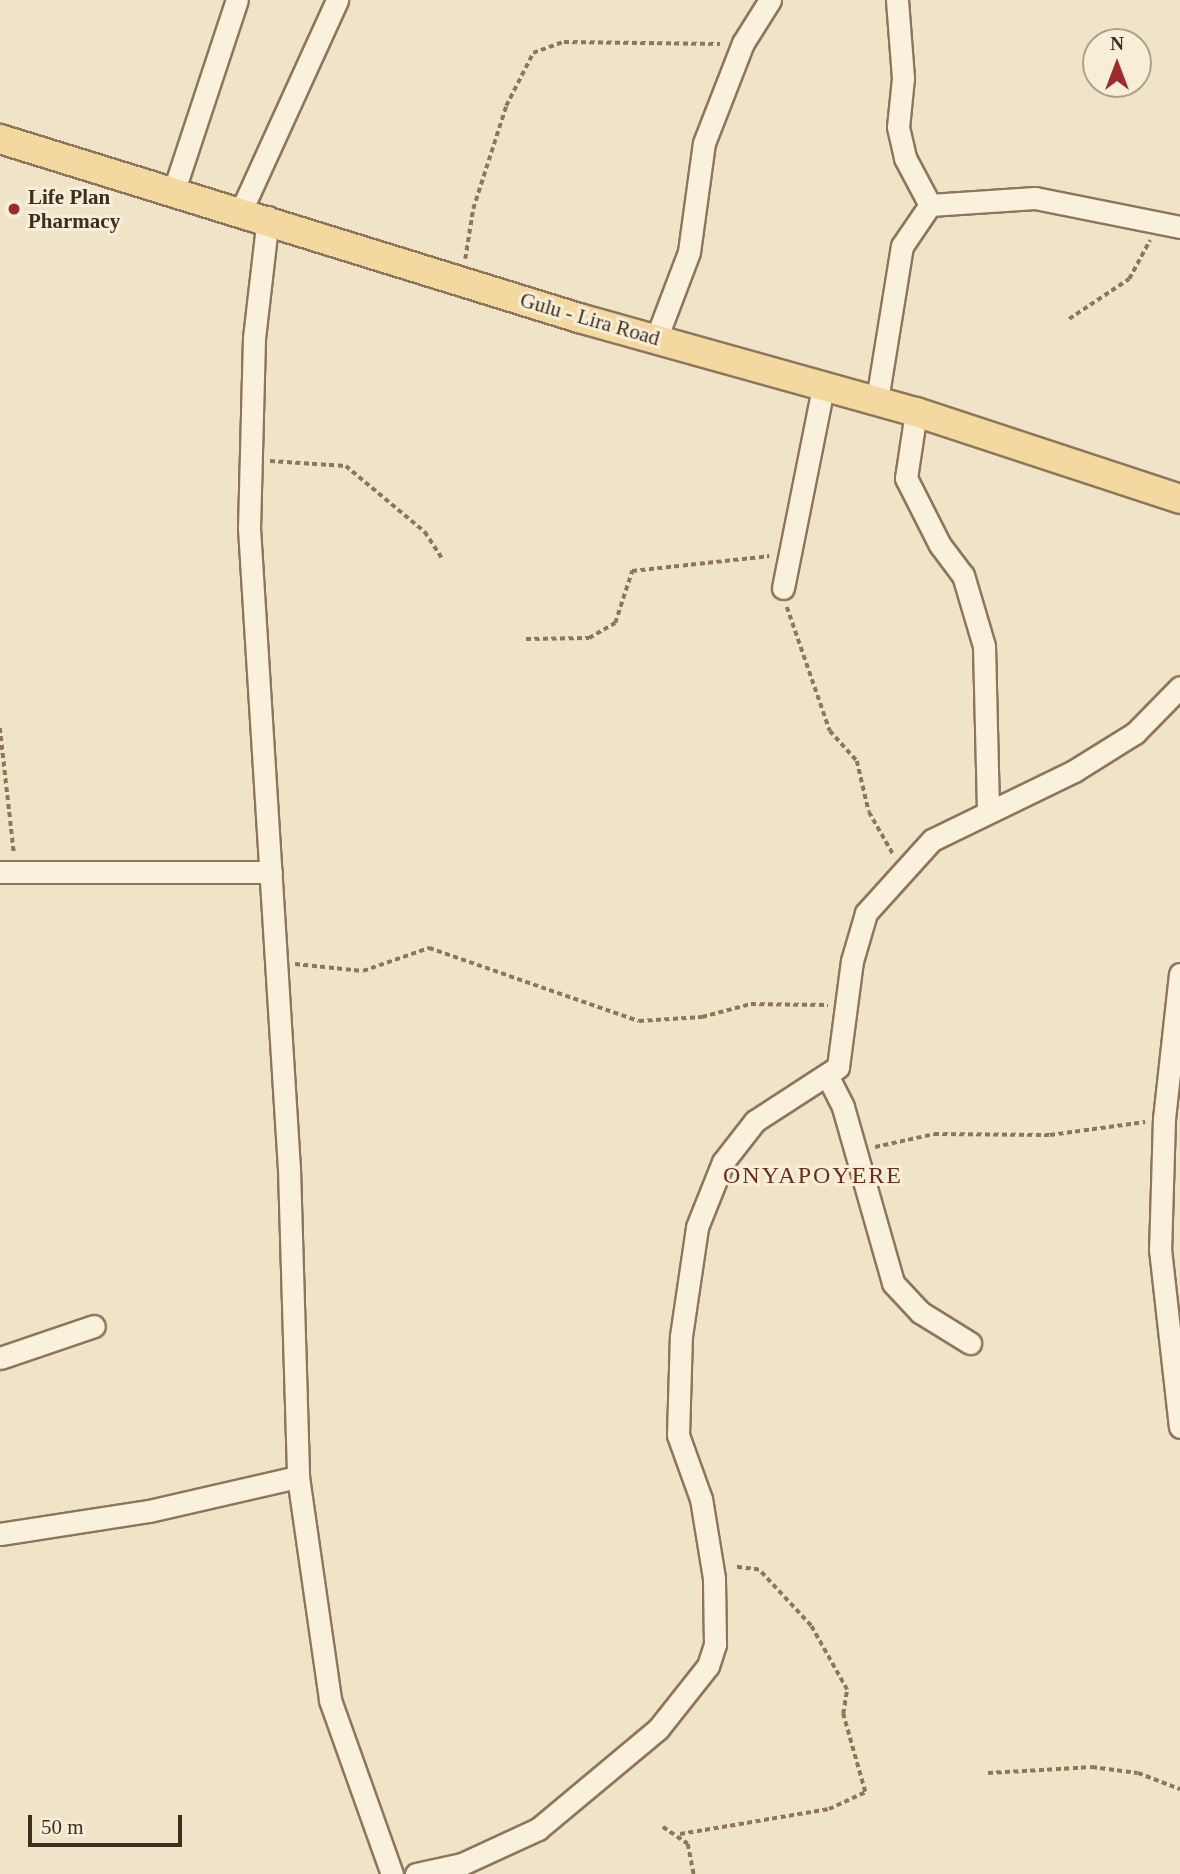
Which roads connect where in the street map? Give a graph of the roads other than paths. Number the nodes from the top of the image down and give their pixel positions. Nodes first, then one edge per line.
1 (237, 0) edge
2 (337, 0) edge
3 (770, 0) edge
4 (897, 0) edge
5 (0, 139) edge
6 (174, 190) junction
7 (930, 205) junction
8 (241, 211) junction
9 (268, 217) junction
10 (1180, 227) edge
11 (656, 339) junction
12 (823, 387) junction
13 (877, 400) junction
14 (916, 412) junction
15 (1180, 499) edge
16 (783, 588) road end
17 (1180, 687) edge
18 (988, 810) junction
19 (8, 872) edge
20 (271, 872) junction
21 (1180, 974) edge
22 (829, 1079) junction
23 (1172, 1116) edge
24 (94, 1326) dead end
25 (970, 1343) dead end
26 (0, 1358) edge
27 (1180, 1427) edge
28 (298, 1478) junction
29 (0, 1534) edge
30 (392, 1874) edge
31 (416, 1874) edge

1 - 6 street
2 - 8 street
3 - 11 street
4 - 7 street
5 - 6 main road, Gulu - Lira Road
6 - 8 main road, Gulu - Lira Road
7 - 10 street
7 - 13 street
8 - 9 main road, Gulu - Lira Road
9 - 11 main road, Gulu - Lira Road
9 - 20 street
11 - 12 main road, Gulu - Lira Road
12 - 13 main road, Gulu - Lira Road
12 - 16 street
13 - 14 main road, Gulu - Lira Road
14 - 15 main road, Gulu - Lira Road
14 - 18 street
17 - 18 street
18 - 22 street
19 - 20 street
20 - 28 street
21 - 23 street
22 - 25 street
22 - 31 street
23 - 27 street
24 - 26 street
28 - 29 street
28 - 30 street

